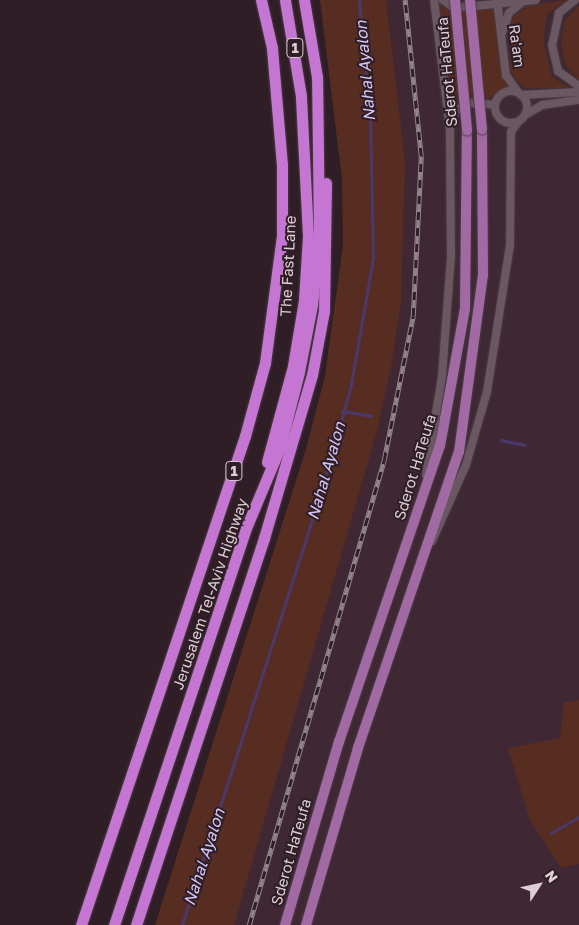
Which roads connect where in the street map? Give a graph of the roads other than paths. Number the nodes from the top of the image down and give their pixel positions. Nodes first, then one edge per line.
1 (261, 0) edge
2 (285, 0) edge
3 (304, 0) edge
4 (434, 0) edge
5 (443, 0) edge
6 (455, 0) edge
7 (470, 0) edge
8 (575, 0) edge
9 (532, 1) edge
10 (498, 3) edge
11 (502, 45) junction
12 (317, 77) junction
13 (579, 86) edge
14 (579, 92) edge
15 (519, 93) junction
16 (579, 100) edge
17 (495, 106) junction
18 (522, 118) junction
19 (450, 130) junction
20 (422, 501) junction
21 (246, 528) junction
22 (425, 556) junction
23 (82, 925) edge
24 (114, 925) edge
25 (136, 925) edge
26 (285, 925) edge
27 (306, 925) edge

1 - 23 highway, Jerusalem Tel-Aviv Highway / 1
2 - 21 highway, The Fast Lane / 1
3 - 12 highway, Jerusalem Tel-Aviv Highway / 1
4 - 19 street
5 - 10 street
6 - 20 main road, Sderot HaTeufa, bridge
7 - 22 main road, Sderot HaTeufa, bridge
8 - 13 street
9 - 10 street
9 - 11 street
10 - 11 street, Ra'am
11 - 15 street, Ra'am
12 - 21 highway, Jerusalem Tel-Aviv Highway / 1
12 - 25 highway
14 - 15 street
15 - 17 street
15 - 18 street
16 - 18 street
17 - 18 street
17 - 19 street
18 - 22 street
19 - 20 street
20 - 26 main road, Sderot HaTeufa
21 - 24 highway, Jerusalem Tel-Aviv Highway / 1
22 - 27 main road, Sderot HaTeufa

